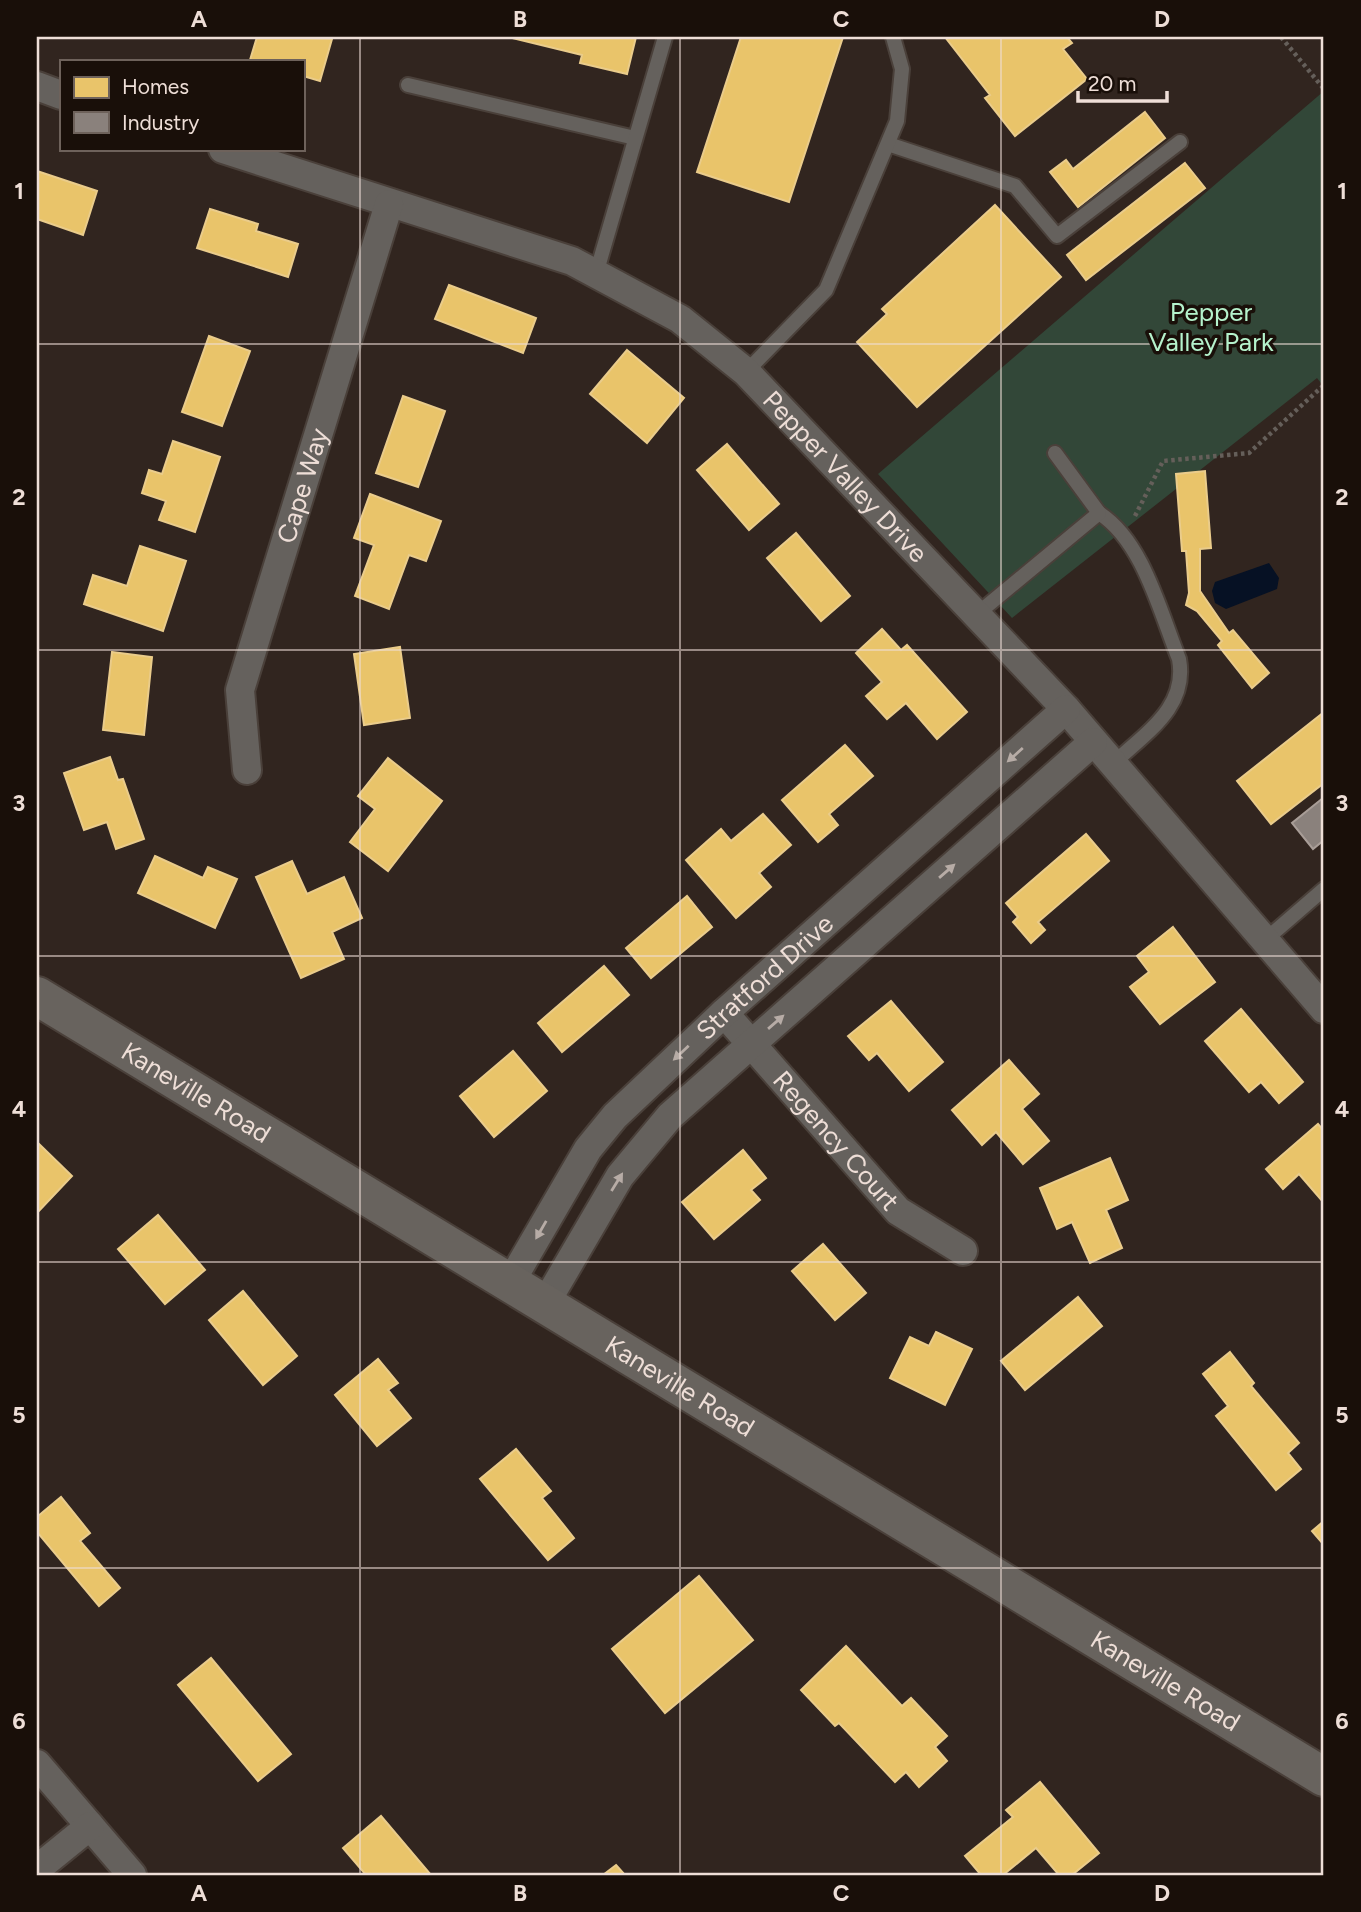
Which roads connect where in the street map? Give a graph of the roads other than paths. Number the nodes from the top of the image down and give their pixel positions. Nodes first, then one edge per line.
1 (665, 37) edge
2 (893, 37) edge
3 (408, 85) dead end
4 (37, 86) edge
5 (60, 94) edge
6 (635, 138) junction
7 (1181, 142) dead end
8 (888, 144) junction
9 (226, 150) edge
10 (389, 204) junction
11 (596, 274) junction
12 (746, 372) junction
13 (1055, 453) dead end
14 (1099, 513) junction
15 (976, 615) junction
16 (1066, 709) junction
17 (1093, 741) junction
18 (1113, 764) junction
19 (247, 770) dead end
20 (1324, 888) edge
21 (1265, 940) junction
22 (37, 996) edge
23 (1324, 1009) edge
24 (724, 1013) junction
25 (752, 1043) junction
26 (963, 1251) dead end
27 (510, 1283) junction
28 (545, 1304) junction
29 (37, 1764) edge
30 (1324, 1777) edge
31 (90, 1826) junction
32 (37, 1869) edge
33 (132, 1875) edge

1 - 6 lane
2 - 8 lane
3 - 6 lane
4 - 5 street
6 - 11 lane
7 - 8 lane
8 - 12 lane
9 - 10 street, Pepper Valley Drive
10 - 11 street, Pepper Valley Drive
10 - 19 street, Cape Way
11 - 12 street, Pepper Valley Drive
12 - 15 street, Pepper Valley Drive
13 - 14 lane
14 - 15 lane
14 - 18 lane
15 - 16 street, Pepper Valley Drive
16 - 17 street, Pepper Valley Drive
16 -> 24 street, Stratford Drive
17 - 18 street, Pepper Valley Drive
25 -> 17 street, Stratford Drive
18 - 21 street, Pepper Valley Drive
20 - 21 lane
21 - 23 street, Pepper Valley Drive
22 - 27 main road, Kaneville Road
24 - 25 street, Regency Court
24 -> 27 street, Stratford Drive
25 - 26 street, Regency Court
28 -> 25 street, Stratford Drive
27 - 28 main road, Kaneville Road
28 - 30 main road, Kaneville Road
29 - 31 street
31 - 32 street
31 - 33 street

